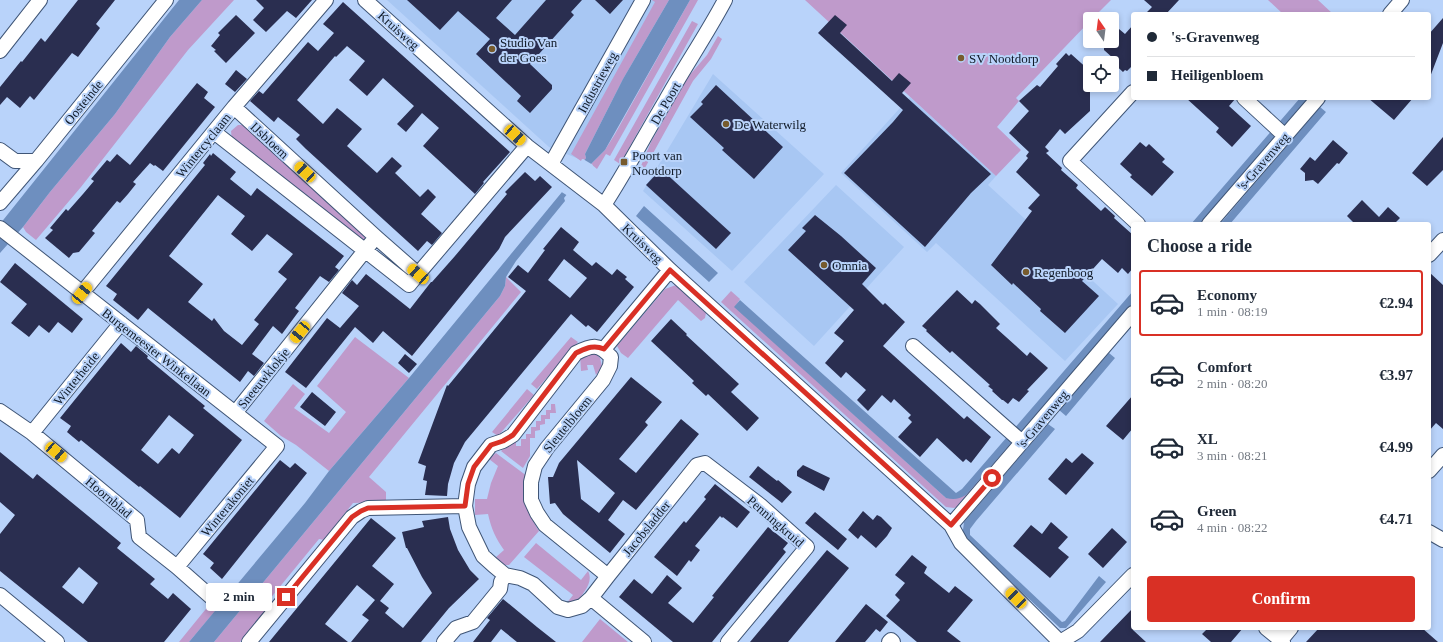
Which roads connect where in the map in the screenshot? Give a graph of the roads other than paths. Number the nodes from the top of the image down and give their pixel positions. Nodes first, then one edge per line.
1 (40, 0) edge
2 (166, 0) edge
3 (326, 0) edge
4 (365, 0) edge
5 (643, 0) edge
6 (725, 0) edge
7 (1402, 0) edge
8 (1392, 12) edge
9 (0, 51) edge
10 (1131, 94) edge
11 (1246, 100) edge
12 (1316, 100) edge
13 (234, 107) junction
14 (214, 132) junction
15 (1283, 135) junction
16 (527, 146) junction
17 (0, 150) edge
18 (36, 161) junction
19 (551, 164) junction
20 (0, 203) edge
21 (604, 205) junction
22 (1136, 222) edge
23 (1212, 222) edge
24 (0, 228) edge
25 (376, 237) junction
26 (1442, 243) edge
27 (365, 250) junction
28 (1431, 253) edge
29 (670, 270) junction
30 (418, 274) junction
31 (82, 293) junction
32 (1131, 315) edge
33 (120, 323) junction
34 (913, 346) dead end
35 (604, 349) junction
36 (0, 411) edge
37 (235, 413) junction
38 (32, 433) junction
39 (1022, 442) junction
40 (277, 446) joint
41 (1443, 455) edge
42 (706, 463) joint
43 (1431, 469) edge
44 (465, 506) junction
45 (951, 525) junction
46 (1431, 533) edge
47 (1443, 540) edge
48 (177, 567) junction
49 (506, 575) junction
50 (608, 576) junction
51 (1131, 577) edge
52 (0, 595) edge
53 (211, 597) dead end
54 (591, 598) junction
55 (1268, 630) edge
56 (1290, 630) edge
57 (1282, 641) edge
58 (57, 642) edge
59 (249, 642) edge
60 (444, 642) edge
61 (644, 642) edge
62 (728, 642) edge
63 (889, 642) edge
64 (893, 642) edge
65 (1060, 642) edge

1 - 9 street
2 - 18 street, Oosteinde
3 - 13 street, Wintercyclaam
4 - 16 street, Kruisweg
5 - 19 street, Industrieweg
6 - 21 street, De Poort
7 - 8 street
10 - 22 street
11 - 15 street
12 - 15 street, 's-Gravenweg
13 - 14 street, Wintercyclaam
13 - 25 street, IJsbloem
14 - 27 street, IJsbloem
14 - 31 street, Wintercyclaam
15 - 23 street, 's-Gravenweg
16 - 19 street, Kruisweg
16 - 30 street, IJsbloem
17 - 18 street
18 - 20 street, Oosteinde
19 - 21 street, Kruisweg
21 - 29 street, Kruisweg
24 - 31 street, Burgemeester Winkellaan
25 - 27 street
25 - 30 street, IJsbloem
26 - 28 street
27 - 30 street, IJsbloem
27 - 37 street, Sneeuwklokje
29 - 35 street
29 - 45 street, Kruisweg
31 - 33 street, Burgemeester Winkellaan
32 - 39 street, 's-Gravenweg
33 - 37 street, Burgemeester Winkellaan
33 - 38 street, Winterheide
34 - 39 street
35 - 44 street
35 - 50 street, Sleutelbloem
36 - 38 street, Hoornblad
37 - 40 street, Burgemeester Winkellaan
38 - 48 street, Hoornblad
39 - 45 street, 's-Gravenweg
40 - 48 street, Winterakoniet
41 - 43 street
42 - 50 street, Jacobsladder
42 - 62 street, Penningkruid
44 - 49 street
44 - 59 street
45 - 65 street, Kruisweg
46 - 47 street
48 - 53 street, Hoornblad
49 - 54 street
49 - 60 street
50 - 54 street, Jacobsladder
51 - 65 street
52 - 58 street
54 - 61 street
55 - 57 street
56 - 57 street
63 - 64 street

